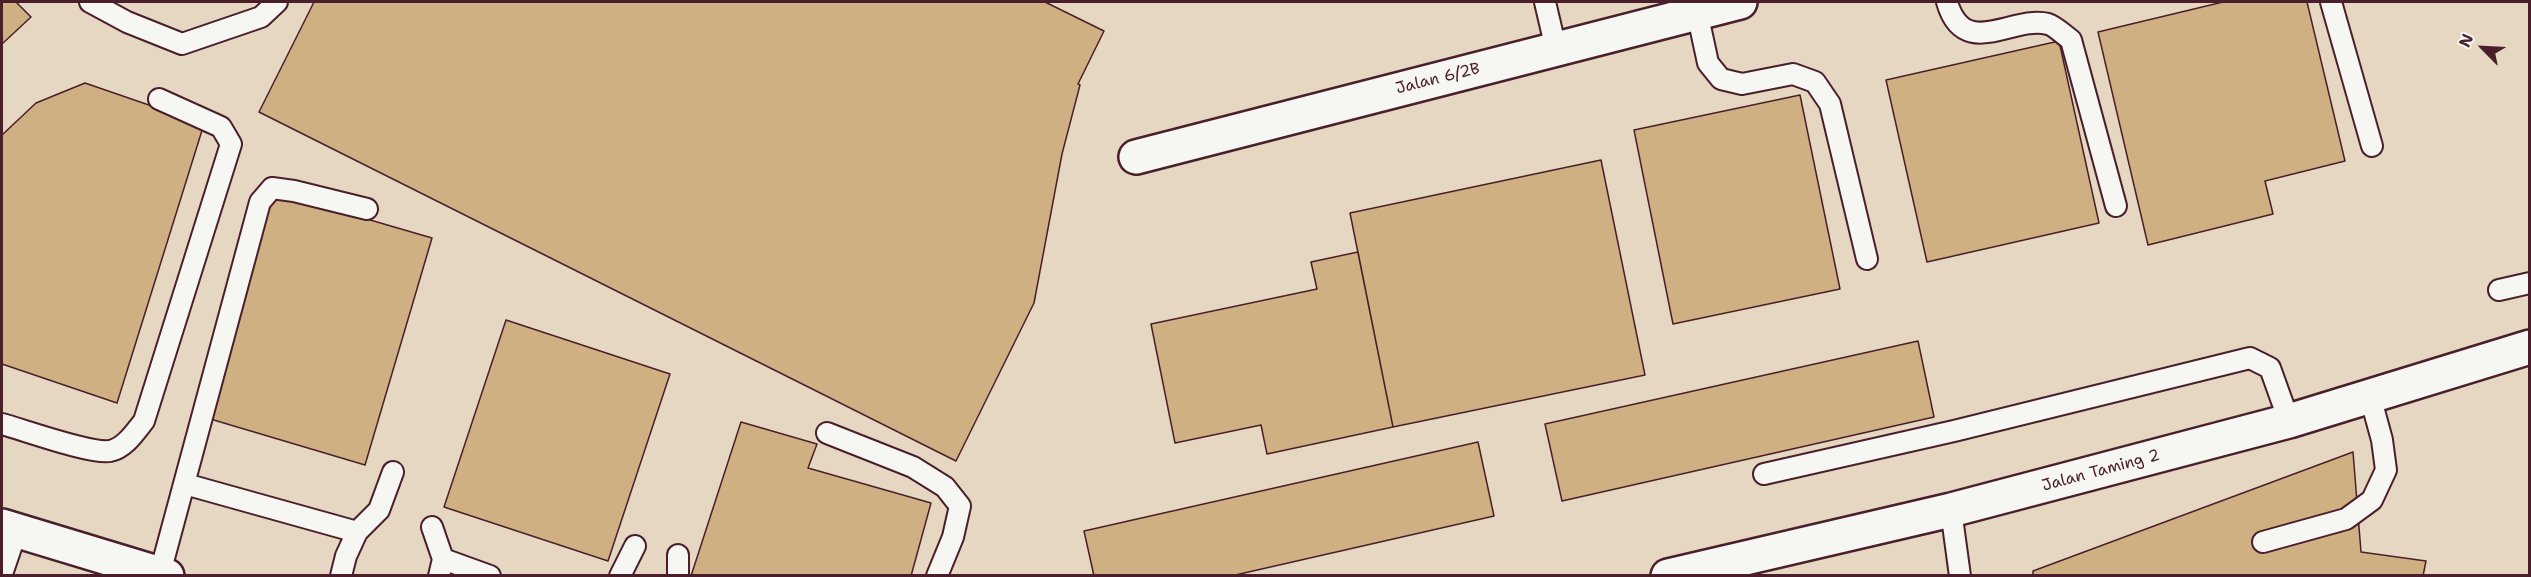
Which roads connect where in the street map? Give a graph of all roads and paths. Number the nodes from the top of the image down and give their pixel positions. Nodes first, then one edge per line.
1 (90, 2) edge
2 (277, 2) edge
3 (1545, 2) edge
4 (1740, 2) edge
5 (1947, 2) edge
6 (2331, 2) edge
7 (1697, 12) junction
8 (1556, 49) junction
9 (159, 99) dead end
10 (2372, 146) dead end
11 (1136, 157) dead end
12 (2116, 206) dead end
13 (367, 209) dead end
14 (1867, 259) dead end
15 (2529, 283) edge
16 (2499, 290) dead end
17 (2529, 347) edge
18 (2370, 396) junction
19 (2289, 421) junction
20 (2, 424) edge
21 (827, 433) dead end
22 (393, 472) dead end
23 (1764, 474) dead end
24 (185, 484) junction
25 (1951, 510) junction
26 (432, 527) dead end
27 (9, 528) edge
28 (357, 532) junction
29 (2263, 542) dead end
30 (635, 546) dead end
31 (678, 555) dead end
32 (94, 565) edge
33 (441, 568) edge
34 (2, 574) edge
35 (163, 574) edge
36 (340, 576) edge
37 (490, 576) edge
38 (620, 576) edge
39 (678, 576) edge
40 (937, 576) edge
41 (1668, 576) edge
42 (1960, 576) edge

1 - 2 lane
3 - 8 lane
4 - 7 street, Jalan 6/2B
5 - 12 lane
6 - 10 lane
7 - 8 street, Jalan 6/2B
7 - 14 lane
8 - 11 street, Jalan 6/2B
9 - 20 lane
13 - 24 lane
15 - 16 lane
17 - 18 street, Jalan Taming 2
18 - 19 street, Jalan Taming 2
18 - 29 lane
19 - 23 lane
19 - 25 street, Jalan Taming 2
21 - 40 lane
22 - 28 lane
24 - 28 lane
24 - 35 lane
25 - 41 street, Jalan Taming 2
25 - 42 lane
26 - 33 lane
27 - 32 street
27 - 34 lane
28 - 36 lane
30 - 38 lane
31 - 39 lane
32 - 35 street
33 - 37 lane

